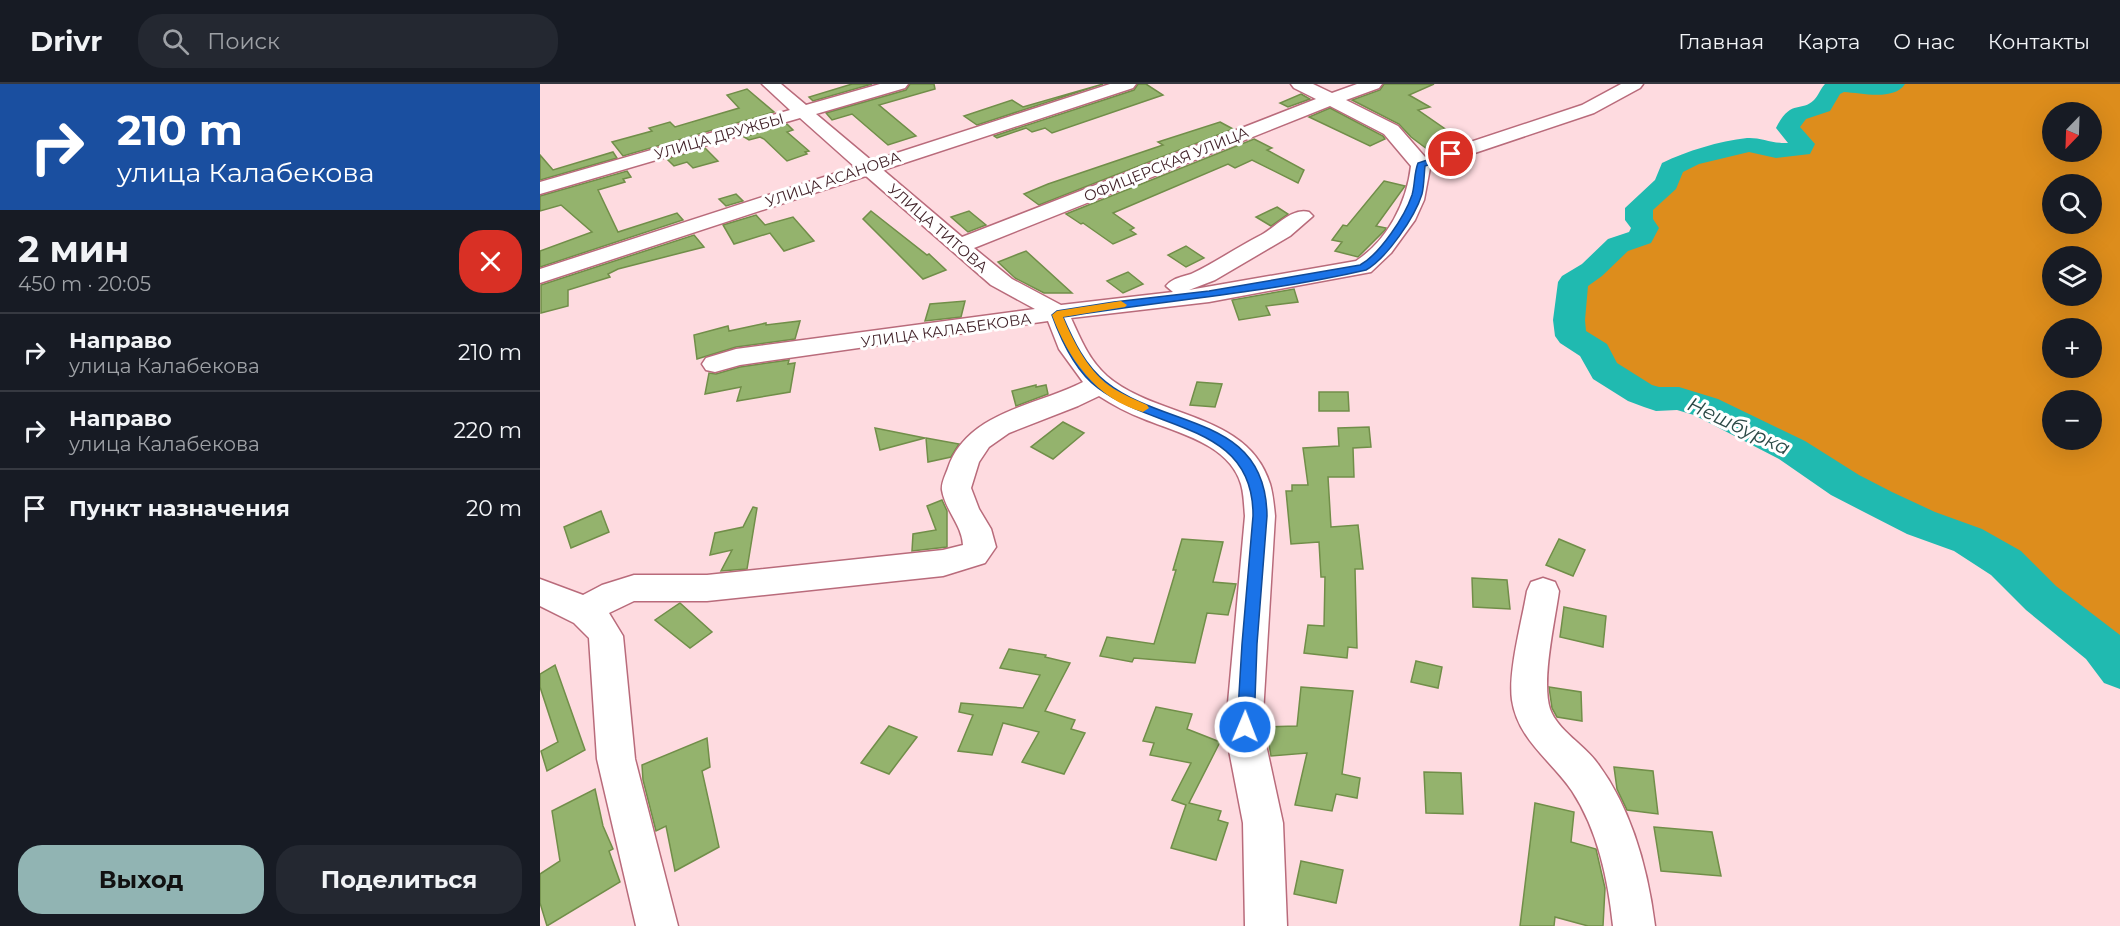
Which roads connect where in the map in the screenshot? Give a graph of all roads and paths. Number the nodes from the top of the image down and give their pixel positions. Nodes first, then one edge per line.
1 (771, 84) edge
2 (899, 84) edge
3 (1127, 84) edge
4 (1300, 84) edge
5 (1373, 84) edge
6 (1634, 84) edge
7 (1331, 99) junction
8 (805, 111) junction
9 (1421, 165) junction
10 (868, 167) junction
11 (540, 188) edge
12 (1302, 216) dead end
13 (960, 246) junction
14 (540, 276) edge
15 (1114, 305) junction
16 (1057, 315) junction
17 (715, 364) dead end
18 (1100, 384) junction
19 (1542, 591) dead end
20 (540, 592) edge
21 (584, 611) junction
22 (657, 926) edge
23 (1266, 926) edge
24 (1634, 926) edge

1 - 8 street, УЛИЦА ТИТОВА
2 - 8 street, УЛИЦА ДРУЖБЫ
3 - 10 street, УЛИЦА АСАНОВА
4 - 7 street
5 - 7 street, ОФИЦЕРСКАЯ УЛИЦА
6 - 9 street
7 - 9 street
7 - 13 street, ОФИЦЕРСКАЯ УЛИЦА
8 - 10 street, УЛИЦА ТИТОВА
8 - 11 street, УЛИЦА ДРУЖБЫ
9 - 15 street, УЛИЦА КАЛАБЕКОВА
10 - 13 street, УЛИЦА ТИТОВА
10 - 14 street, УЛИЦА АСАНОВА
12 - 15 street
13 - 16 street, УЛИЦА ТИТОВА
15 - 16 street, УЛИЦА КАЛАБЕКОВА
16 - 17 street, УЛИЦА КАЛАБЕКОВА
16 - 18 street
18 - 21 street
18 - 23 street
19 - 24 street
20 - 21 street
21 - 22 street

